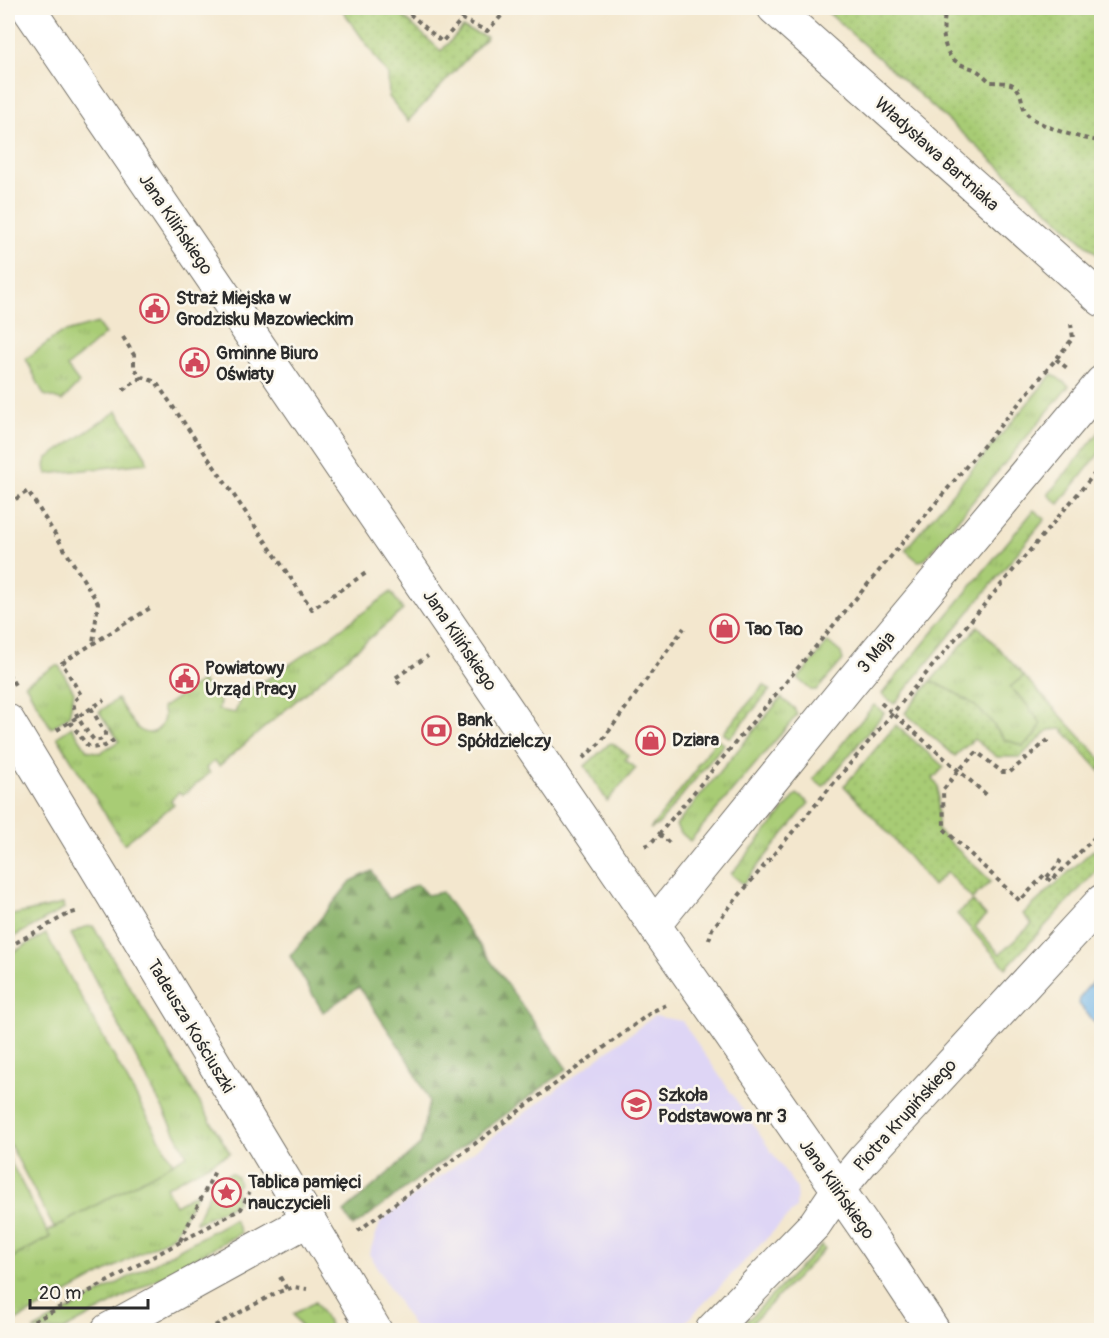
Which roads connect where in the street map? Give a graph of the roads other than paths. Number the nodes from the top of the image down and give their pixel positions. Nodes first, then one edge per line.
1 (28, 8) edge
2 (774, 8) edge
3 (1101, 300) edge
4 (1101, 382) edge
5 (8, 722) edge
6 (1101, 901) edge
7 (654, 925) junction
8 (838, 1190) junction
9 (308, 1220) junction
10 (108, 1330) edge
11 (375, 1330) edge
12 (712, 1330) edge
13 (933, 1330) edge

1 - 7 street, Jana Kilińskiego
2 - 3 street, Władysława Bartniaka
4 - 7 street, 3 Maja
5 - 9 street, Tadeusza Kościuszki
6 - 8 street, Piotra Krupińskiego
7 - 8 street, Jana Kilińskiego
8 - 12 street, Piotra Krupińskiego
8 - 13 street, Jana Kilińskiego
9 - 10 street
9 - 11 street, Tadeusza Kościuszki

